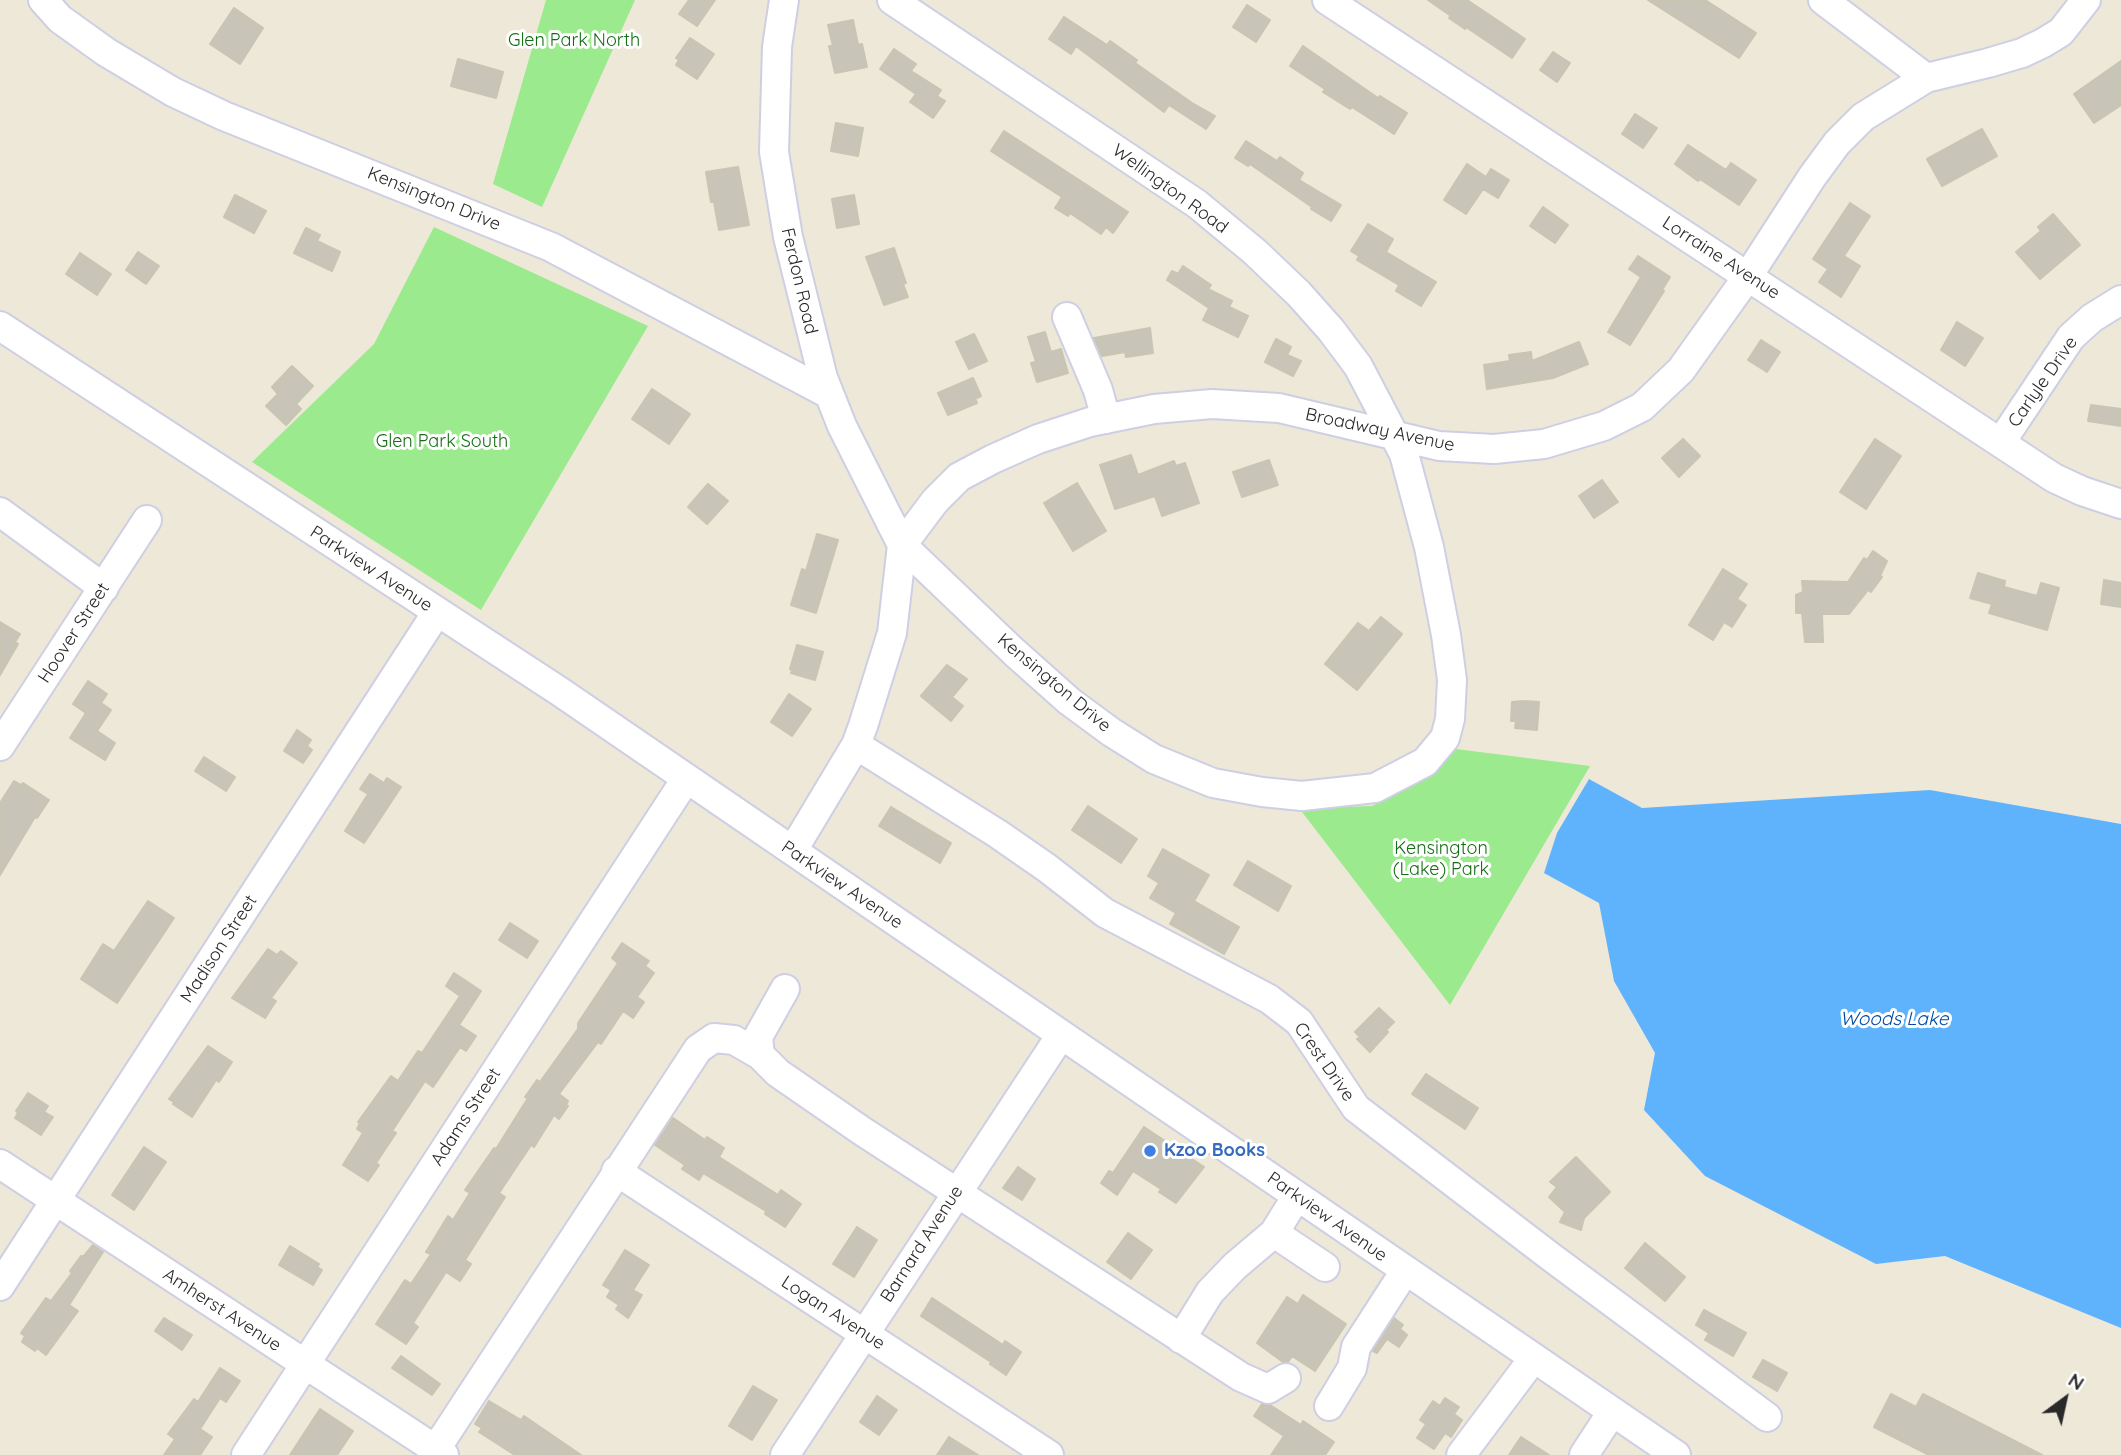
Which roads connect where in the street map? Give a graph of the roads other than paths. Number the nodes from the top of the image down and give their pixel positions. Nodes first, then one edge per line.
1 (43, 0) edge
2 (784, 0) edge
3 (892, 0) edge
4 (1327, 0) edge
5 (1823, 0) edge
6 (2086, 0) edge
7 (1926, 78) junction
8 (1748, 276) junction
9 (2121, 300) edge
10 (1067, 317) dead end
11 (0, 326) edge
12 (829, 394) junction
13 (1106, 419) junction
14 (1394, 435) junction
15 (2001, 442) junction
16 (2121, 504) edge
17 (0, 512) edge
18 (147, 520) dead end
19 (902, 545) junction
20 (104, 588) junction
21 (438, 612) junction
22 (856, 745) junction
23 (0, 746) edge
24 (686, 779) junction
25 (793, 850) junction
26 (785, 989) dead end
27 (1061, 1035) junction
28 (760, 1055) junction
29 (0, 1164) edge
30 (617, 1171) junction
31 (956, 1192) junction
32 (1297, 1196) junction
33 (55, 1201) junction
34 (1274, 1233) junction
35 (1325, 1267) dead end
36 (1405, 1271) junction
37 (0, 1286) edge
38 (863, 1333) junction
39 (1181, 1339) junction
40 (1533, 1359) junction
41 (304, 1364) junction
42 (1286, 1378) dead end
43 (1329, 1406) dead end
44 (1612, 1412) junction
45 (1767, 1417) dead end
46 (437, 1453) edge
47 (246, 1455) edge
48 (785, 1455) edge
49 (1049, 1455) edge
50 (1461, 1455) edge
51 (1584, 1455) edge
52 (1676, 1455) edge

1 - 12 street, Kensington Drive
2 - 12 street, Ferdon Road
3 - 14 street, Wellington Road
4 - 8 street, Lorraine Avenue
5 - 7 street
6 - 7 street, Broadway Avenue
7 - 8 street, Broadway Avenue
8 - 14 street, Broadway Avenue
8 - 15 street, Lorraine Avenue
9 - 15 street, Carlyle Drive
10 - 13 street
11 - 21 street, Parkview Avenue
12 - 19 street, Ferdon Road
13 - 14 street, Broadway Avenue
13 - 19 street, Broadway Avenue
14 - 19 street, Kensington Drive
15 - 16 street, Lorraine Avenue
17 - 20 street
18 - 20 street, Hoover Street
19 - 22 street
20 - 23 street, Hoover Street
21 - 24 street, Parkview Avenue
21 - 33 street, Madison Street
22 - 25 street
22 - 45 street, Crest Drive
24 - 25 street, Parkview Avenue
24 - 41 street, Adams Street
25 - 27 street, Parkview Avenue
26 - 28 street
27 - 31 street, Barnard Avenue
27 - 32 street, Parkview Avenue
28 - 30 street
28 - 31 street
29 - 33 street, Amherst Avenue
30 - 38 street, Logan Avenue
30 - 46 street
31 - 38 street, Barnard Avenue
31 - 39 street
32 - 34 street
32 - 36 street, Parkview Avenue
33 - 37 street, Madison Street
33 - 41 street, Amherst Avenue
34 - 35 street
34 - 39 street
36 - 40 street, Parkview Avenue
36 - 43 street
38 - 48 street, Barnard Avenue
38 - 49 street, Logan Avenue
39 - 42 street
40 - 44 street, Parkview Avenue
40 - 50 street
41 - 46 street, Amherst Avenue
41 - 47 street, Adams Street
44 - 51 street
44 - 52 street, Parkview Avenue

